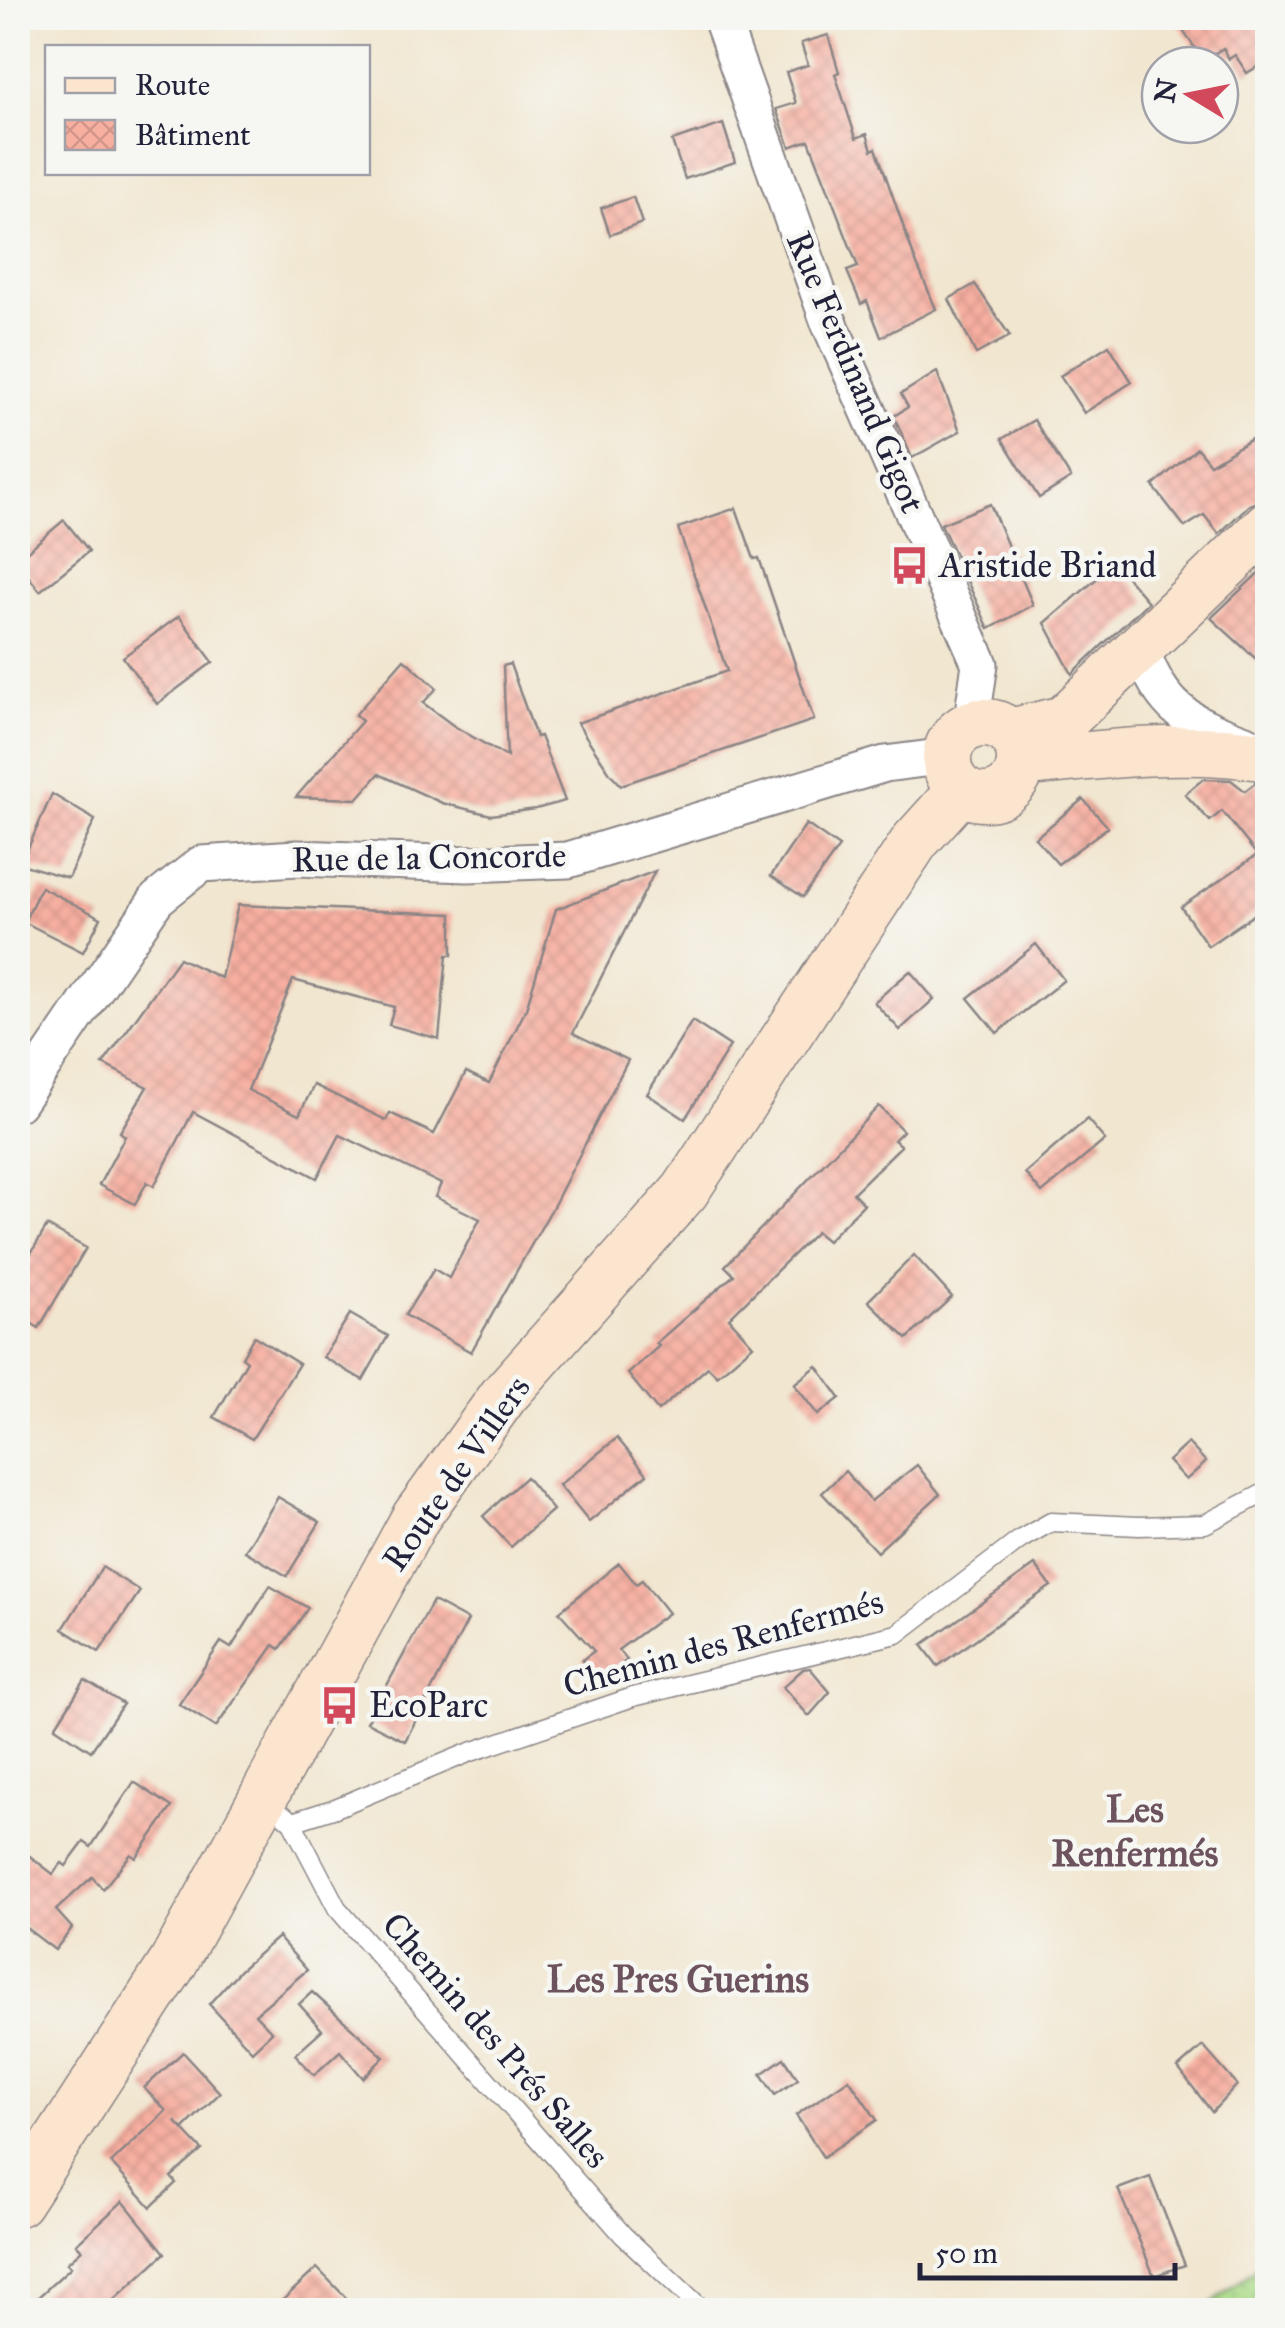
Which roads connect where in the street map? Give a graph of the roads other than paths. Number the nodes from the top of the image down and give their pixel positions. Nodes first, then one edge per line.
1 (721, 18) edge
2 (1268, 524) edge
3 (1140, 646) junction
4 (982, 754) junction
5 (1268, 754) edge
6 (18, 1103) edge
7 (1268, 1491) edge
8 (276, 1809) junction
9 (18, 2202) edge
10 (703, 2310) edge

1 - 4 street, Rue Ferdinand Gigot
2 - 3 main road
3 - 4 main road
3 - 5 street
4 - 5 main road
4 - 6 street, Rue de la Concorde
4 - 8 main road, Route de Villers
7 - 8 lane, Chemin des Renfermés
8 - 9 main road, Route de Villers
8 - 10 lane, Chemin des Prés Salles

